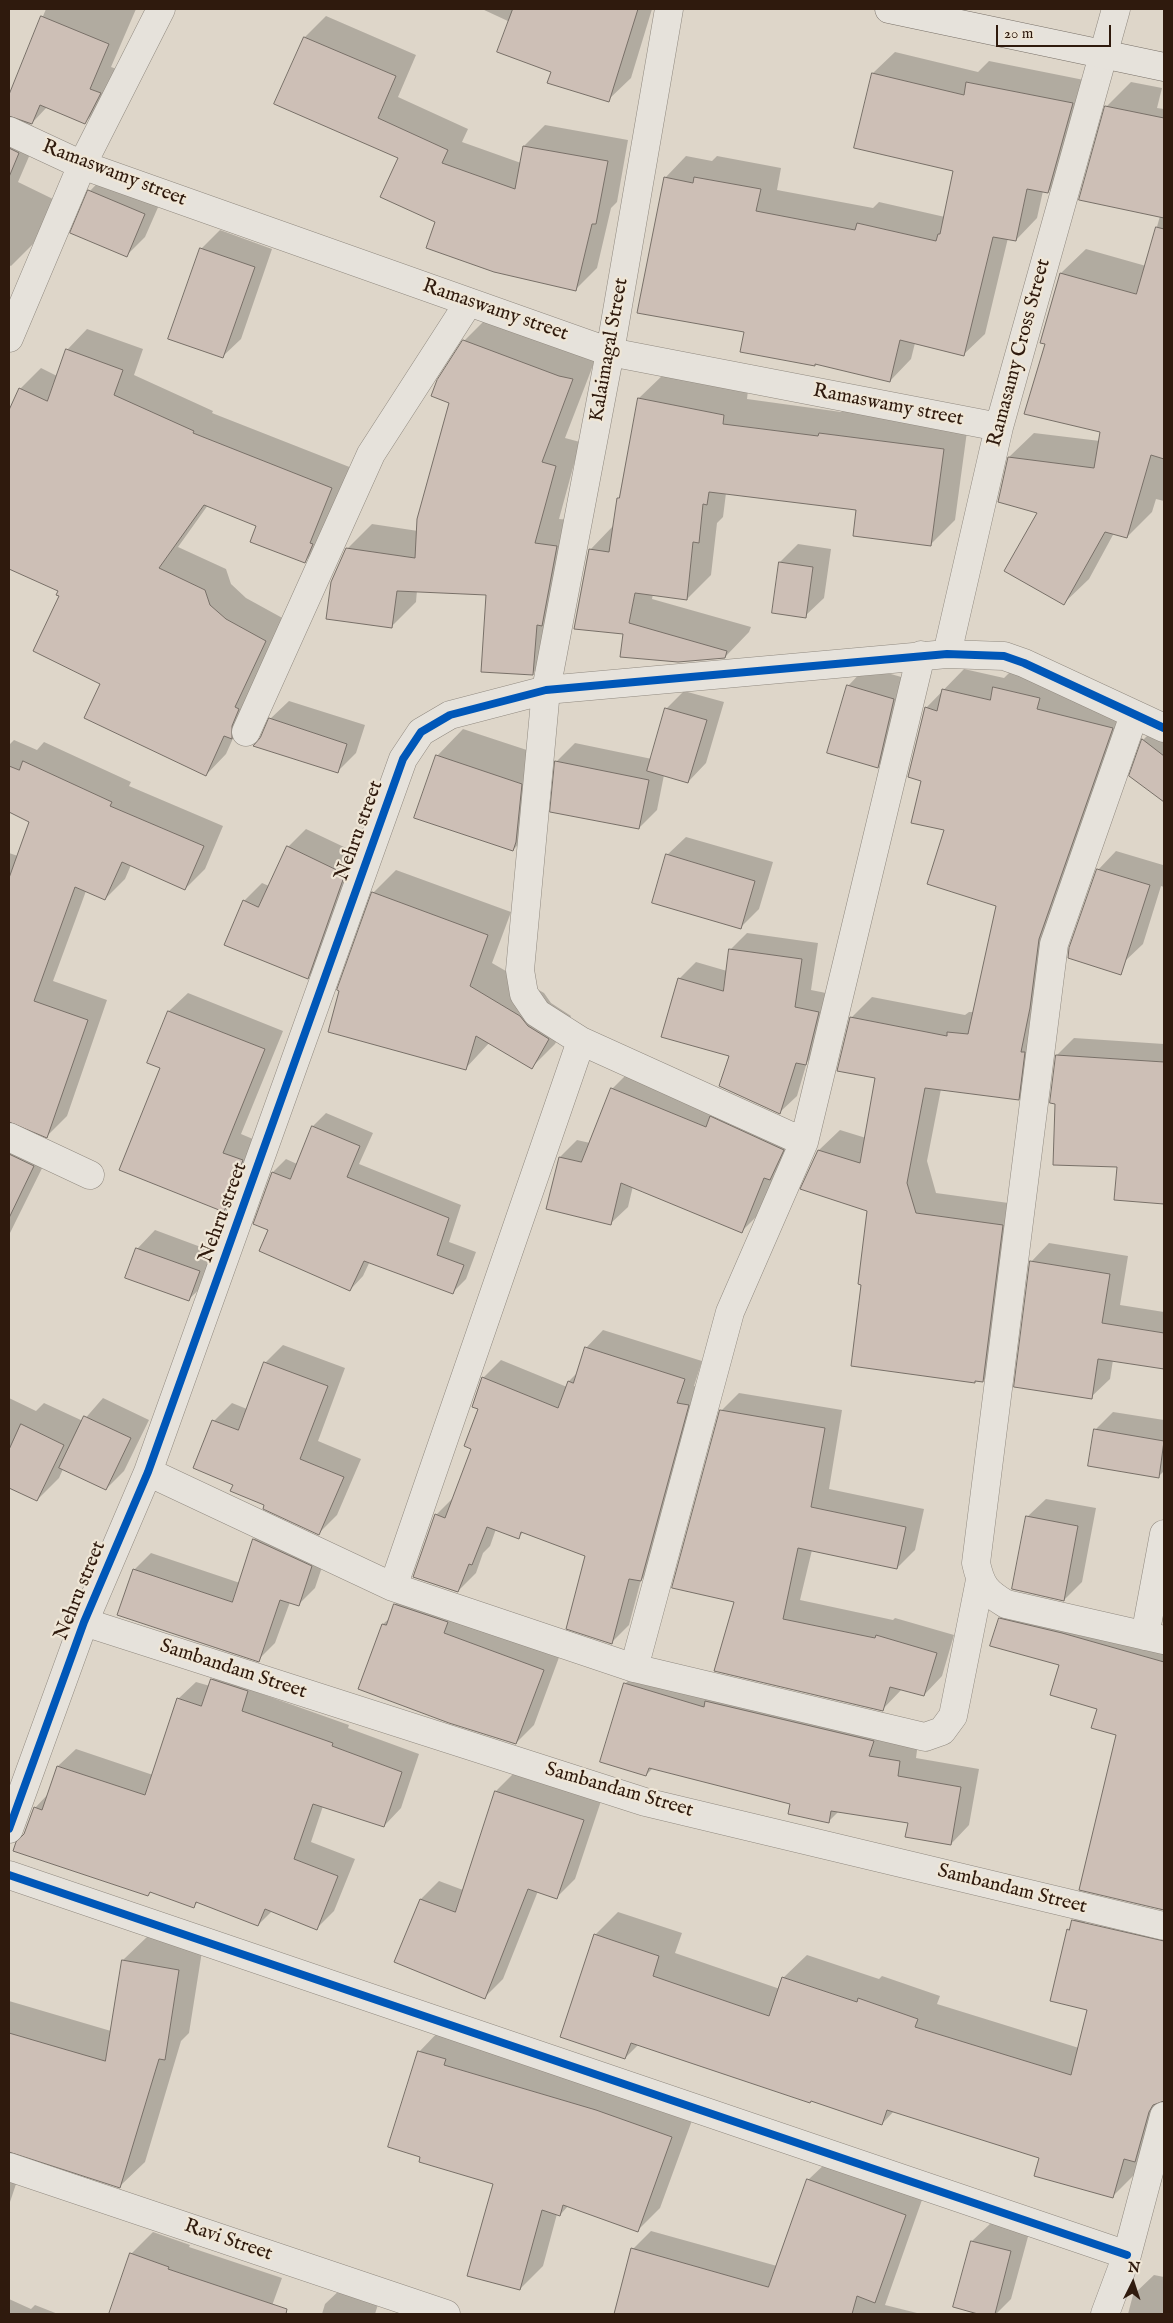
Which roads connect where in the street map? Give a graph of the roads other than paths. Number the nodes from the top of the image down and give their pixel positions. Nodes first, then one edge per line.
1 (161, 9) edge
2 (668, 9) edge
3 (889, 9) edge
4 (1116, 9) edge
5 (1102, 54) junction
6 (1164, 67) edge
7 (9, 132) edge
8 (82, 165) junction
9 (469, 302) junction
10 (9, 338) edge
11 (610, 352) junction
12 (999, 427) junction
13 (934, 654) junction
14 (546, 690) junction
15 (1134, 716) junction
16 (1164, 728) edge
17 (246, 732) dead end
18 (581, 1041) junction
19 (9, 1137) edge
20 (804, 1142) junction
21 (90, 1175) dead end
22 (148, 1472) junction
23 (1164, 1534) edge
24 (980, 1580) junction
25 (393, 1587) junction
26 (84, 1622) junction
27 (1155, 1638) edge
28 (634, 1668) junction
29 (9, 1829) edge
30 (9, 1875) edge
31 (1164, 1926) edge
32 (1164, 2116) edge
33 (9, 2167) edge
34 (1127, 2255) junction
35 (446, 2314) edge
36 (1106, 2314) edge

1 - 8 street
2 - 11 street, Kalaimagal Street
3 - 5 street
4 - 5 street, Ramasamy Cross Street
5 - 6 street
5 - 12 street, Ramasamy Cross Street
7 - 8 street, Ramaswamy street
8 - 9 street, Ramaswamy street
8 - 10 street
9 - 11 street, Ramaswamy street
9 - 17 street
11 - 12 street, Ramaswamy street
11 - 14 street, Kalaimagal Street
12 - 13 street, Ramasamy Cross Street
13 - 14 street, Nehru street
13 - 15 street, Nehru street
13 - 20 street, Ramasamy Cross Street
14 - 18 street, Kalaimagal Street
14 - 22 street, Nehru street
15 - 16 street, Nehru street
15 - 24 street
18 - 20 street, Kalaimagal Street
18 - 25 street
19 - 21 street
20 - 28 street, Ramasamy Cross Street
22 - 25 street
22 - 26 street, Nehru street
23 - 27 street
24 - 27 street
24 - 28 street
25 - 28 street
26 - 29 street, Nehru street
26 - 31 street, Sambandam Street
30 - 34 street
32 - 34 street
33 - 35 street, Ravi Street
34 - 36 street

